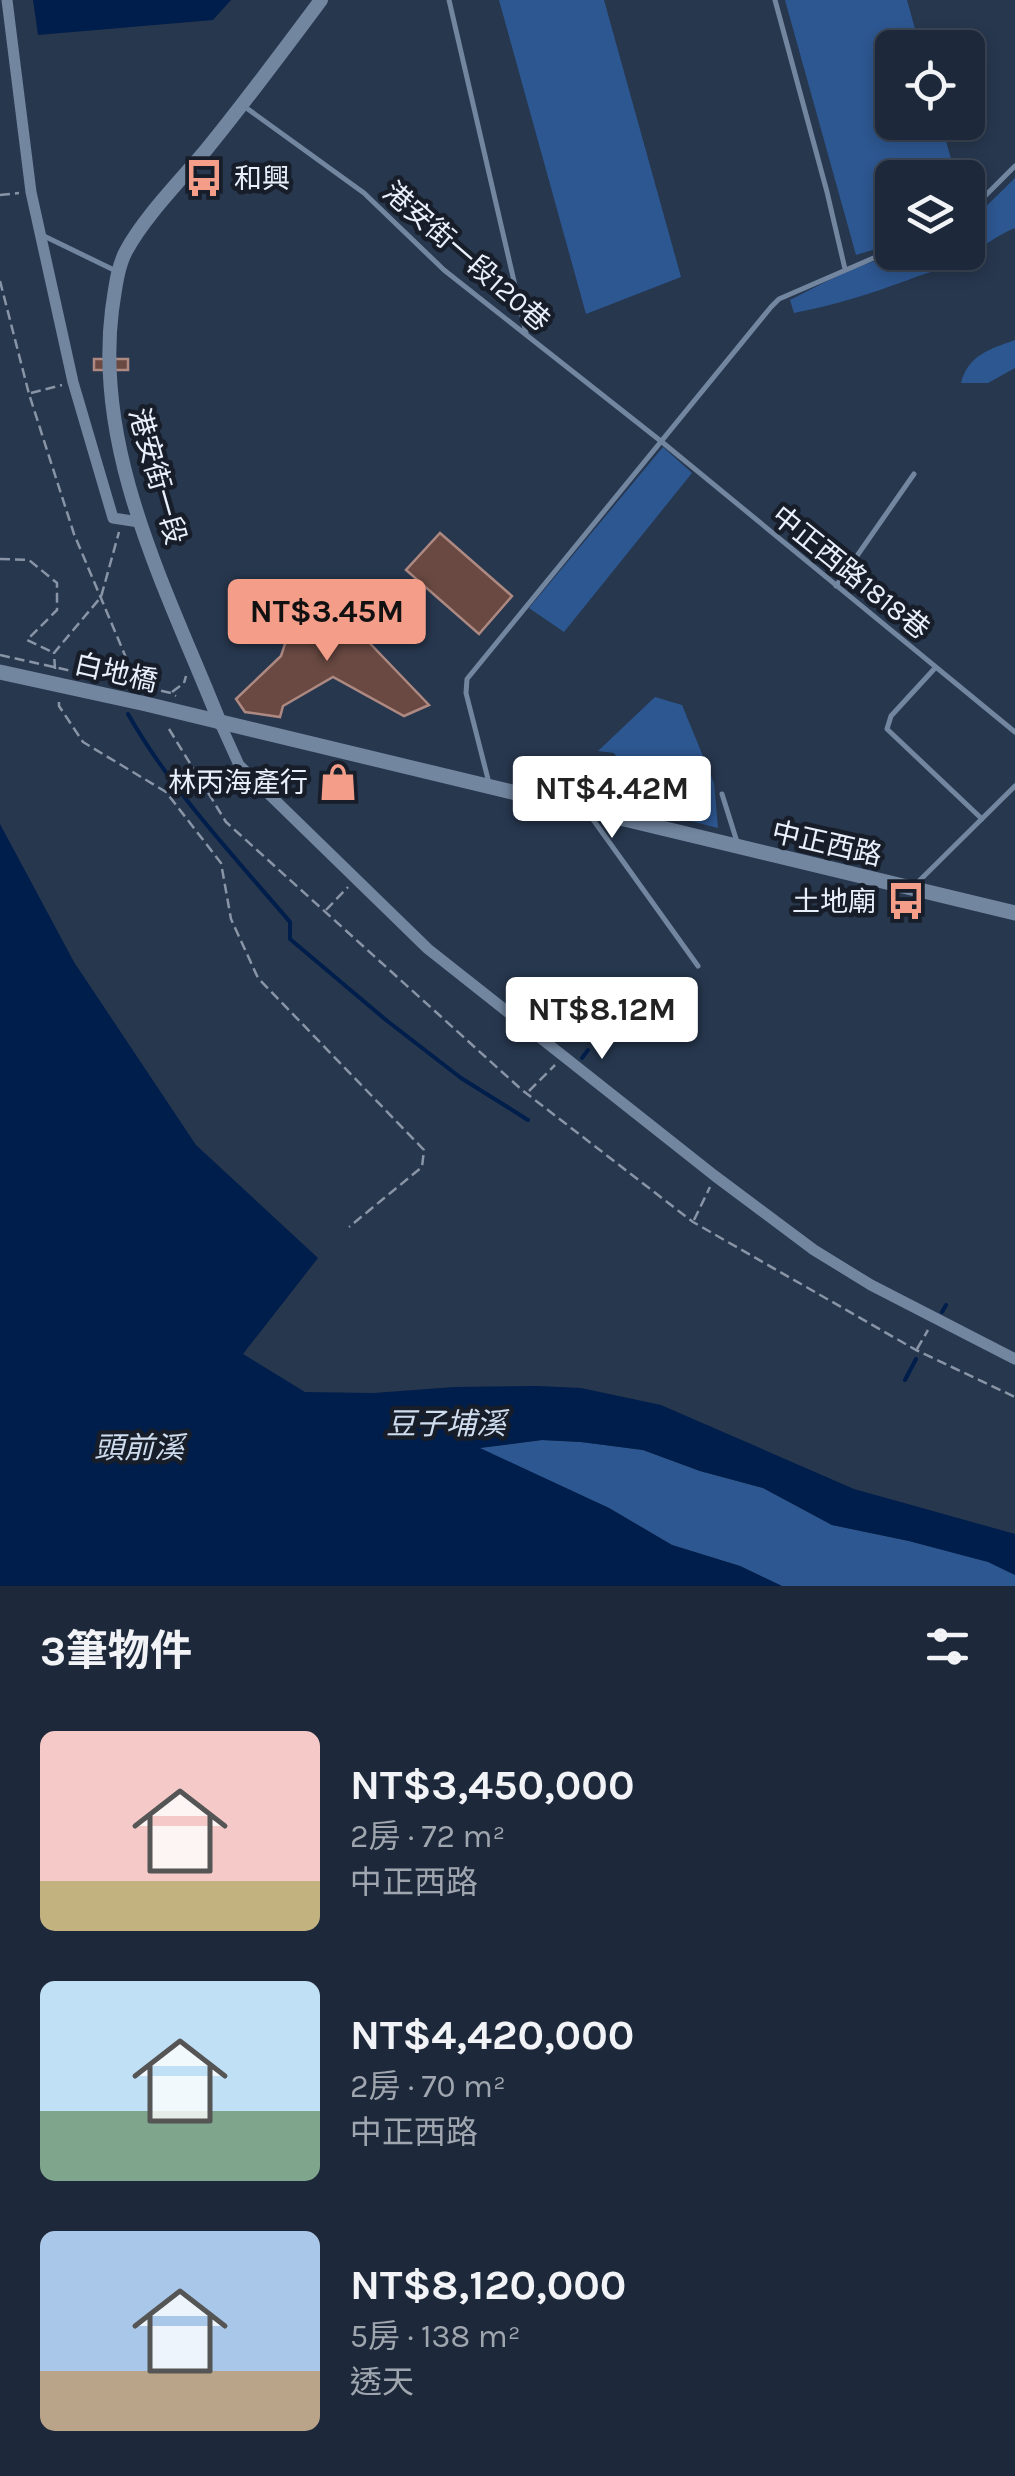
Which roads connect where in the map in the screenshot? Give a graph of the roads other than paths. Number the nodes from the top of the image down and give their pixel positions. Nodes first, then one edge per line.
1 (7, 0) edge
2 (321, 0) edge
3 (449, 0) edge
4 (775, 0) edge
5 (242, 104) junction
6 (1015, 166) edge
7 (985, 196) edge
8 (41, 234) junction
9 (875, 257) edge
10 (845, 269) junction
11 (119, 272) junction
12 (526, 336) junction
13 (662, 442) junction
14 (914, 474) dead end
15 (140, 522) junction
16 (836, 586) junction
17 (936, 668) junction
18 (0, 672) edge
19 (220, 722) junction
20 (1015, 732) edge
21 (1015, 786) edge
22 (490, 788) junction
23 (722, 794) dead end
24 (588, 812) junction
25 (982, 819) junction
26 (738, 848) junction
27 (912, 888) junction
28 (1015, 913) edge
29 (698, 966) dead end
30 (1015, 1359) edge

1 - 8 street
2 - 5 street, 港安街一段
3 - 12 lane
4 - 10 lane
5 - 11 street, 港安街一段
5 - 12 lane, 港安街一段120巷
6 - 7 lane
8 - 11 lane
8 - 15 street
9 - 10 lane
10 - 13 lane
11 - 15 street, 港安街一段
12 - 13 lane, 港安街一段120巷
13 - 16 lane, 中正西路1818巷
13 - 22 lane
14 - 16 lane
15 - 19 street, 港安街一段
16 - 17 lane, 中正西路1818巷
17 - 20 lane, 中正西路1818巷
17 - 25 lane
18 - 19 main road, 白地橋
19 - 22 main road, 中正西路
19 - 30 street
21 - 25 lane
22 - 24 main road, 中正西路
23 - 26 lane
24 - 26 main road, 中正西路
24 - 29 lane
25 - 27 lane
26 - 27 main road, 中正西路
27 - 28 main road, 中正西路

